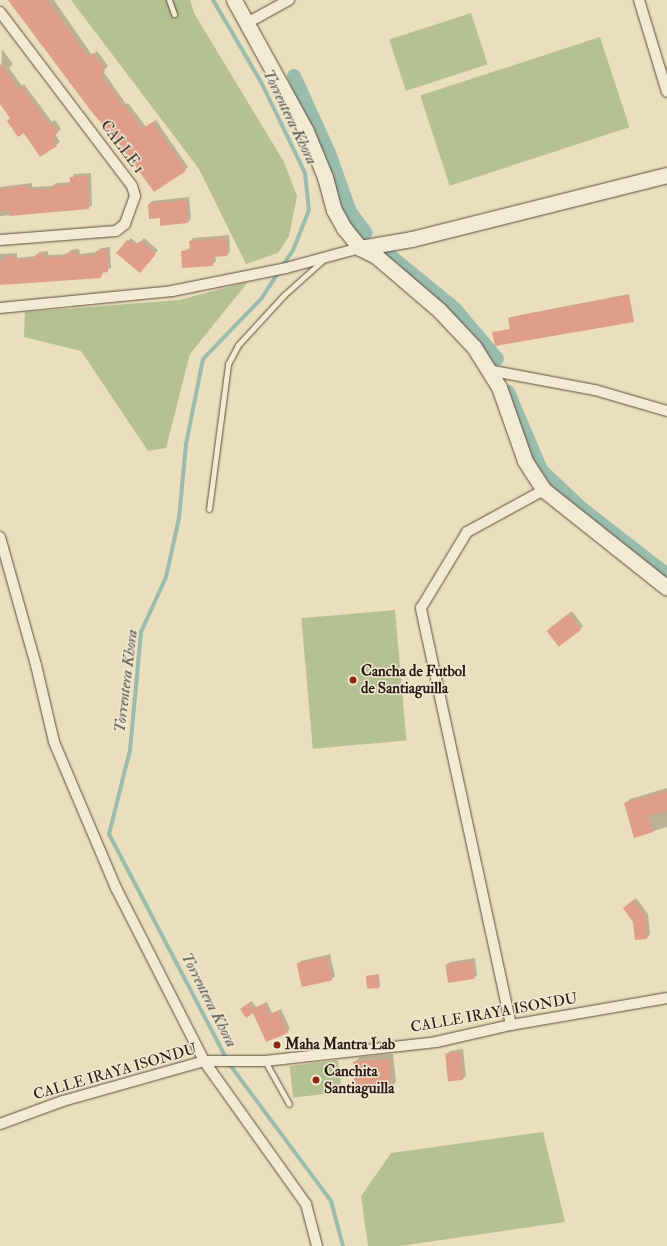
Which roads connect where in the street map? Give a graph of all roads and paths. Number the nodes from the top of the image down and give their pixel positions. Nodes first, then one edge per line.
1 (169, 0) edge
2 (234, 0) edge
3 (289, 0) edge
4 (639, 0) edge
5 (0, 12) edge
6 (174, 14) dead end
7 (247, 23) junction
8 (667, 92) edge
9 (667, 175) edge
10 (0, 240) edge
11 (360, 248) junction
12 (329, 255) junction
13 (0, 308) edge
14 (488, 370) junction
15 (667, 411) edge
16 (544, 490) junction
17 (208, 509) dead end
18 (0, 537) edge
19 (667, 588) edge
20 (667, 998) edge
21 (511, 1025) junction
22 (204, 1061) junction
23 (265, 1061) junction
24 (289, 1104) dead end
25 (0, 1124) edge
26 (317, 1246) edge

1 - 6 lane
2 - 7 street
3 - 7 street
4 - 8 street
5 - 10 street, CALLE 1
7 - 11 street
9 - 11 street
11 - 12 street
11 - 14 street
12 - 13 street
12 - 17 lane
14 - 15 street
14 - 16 street
16 - 19 street
16 - 21 street
18 - 22 street
20 - 21 street, CALLE IRAYA ISONDU
21 - 23 street, CALLE IRAYA ISONDU
22 - 23 street, CALLE IRAYA ISONDU
22 - 25 street, CALLE IRAYA ISONDU
22 - 26 street
23 - 24 lane

